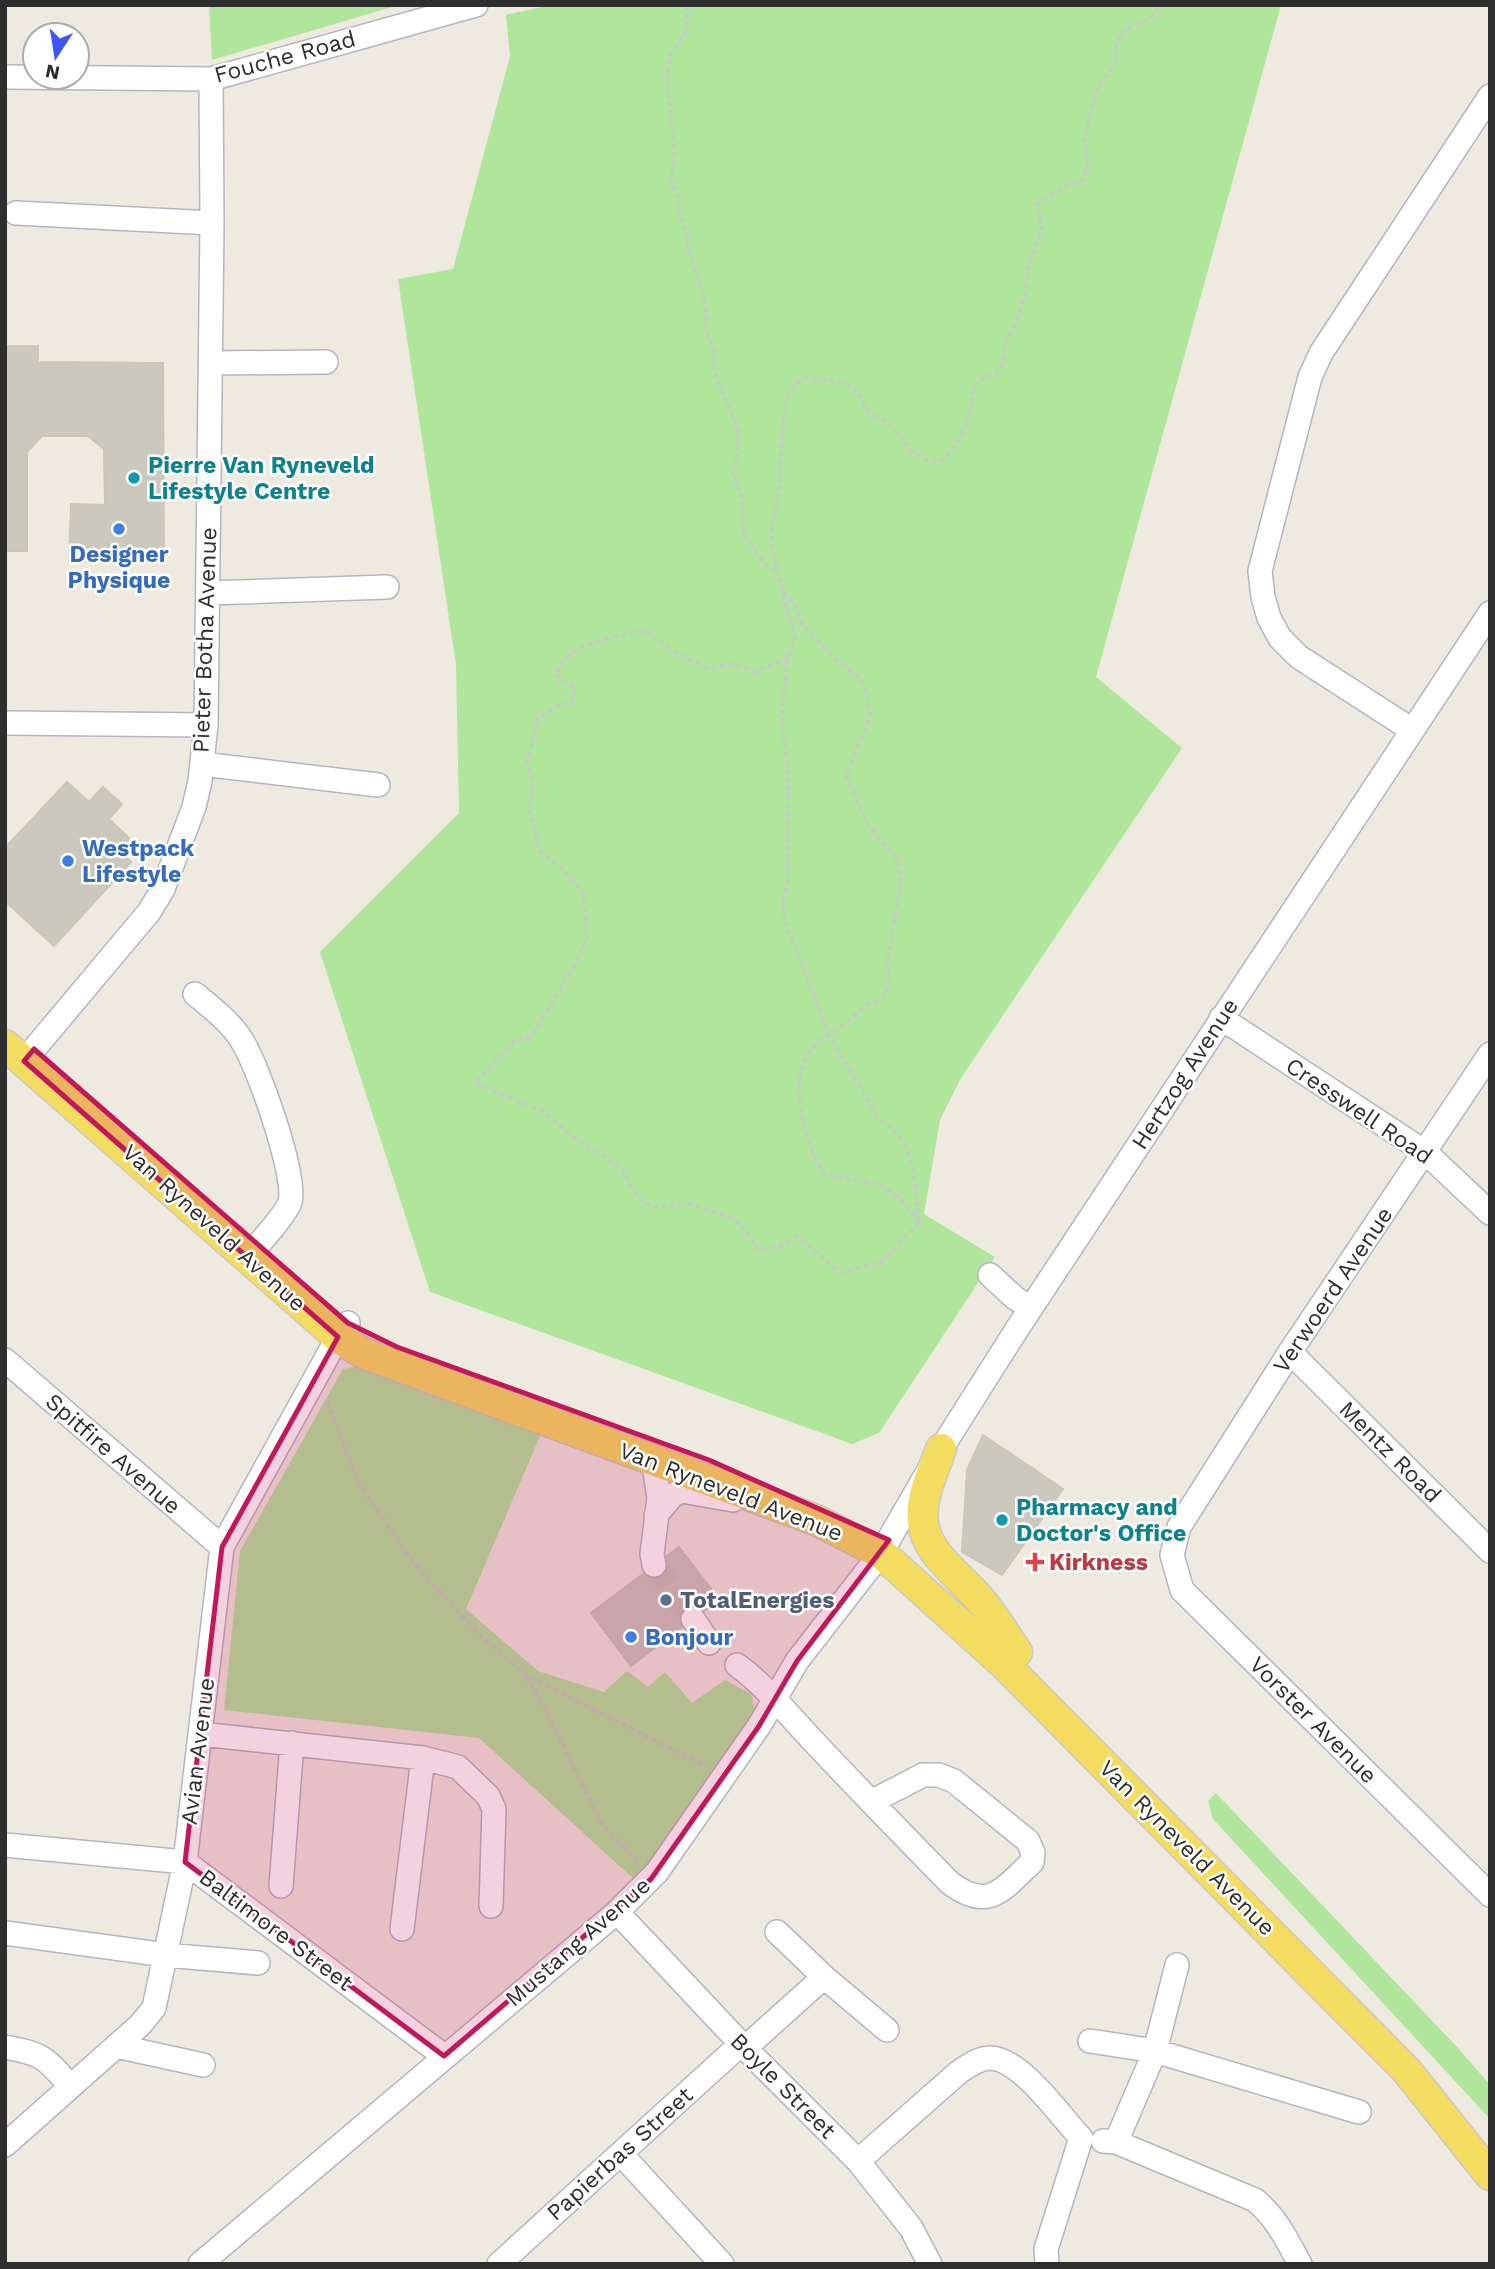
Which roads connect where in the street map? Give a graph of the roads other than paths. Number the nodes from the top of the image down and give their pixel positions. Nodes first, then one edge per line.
1 (476, 5) edge
2 (5, 77) edge
3 (211, 79) junction
4 (1490, 96) edge
5 (16, 213) dead end
6 (212, 223) junction
7 (326, 362) dead end
8 (211, 363) junction
9 (387, 587) dead end
10 (208, 593) junction
11 (1490, 613) edge
12 (5, 723) edge
13 (206, 725) junction
14 (1412, 730) junction
15 (202, 764) junction
16 (377, 785) dead end
17 (195, 994) dead end
18 (1221, 1018) junction
19 (5, 1024) edge
20 (21, 1051) edge
21 (1490, 1054) edge
22 (1425, 1152) junction
23 (1490, 1213) edge
24 (252, 1251) junction
25 (990, 1275) dead end
26 (1031, 1308) junction
27 (343, 1330) junction
28 (1290, 1352) junction
29 (5, 1360) edge
30 (941, 1449) junction
31 (653, 1461) junction
32 (772, 1503) junction
33 (656, 1515) junction
34 (1179, 1527) joint
35 (885, 1546) junction
36 (222, 1547) junction
37 (1490, 1551) edge
38 (654, 1565) tunnel mouth
39 (693, 1619) tunnel mouth
40 (709, 1643) dead end
41 (1017, 1652) junction
42 (737, 1665) dead end
43 (775, 1699) junction
44 (201, 1734) junction
45 (292, 1743) junction
46 (423, 1758) junction
47 (871, 1802) junction
48 (5, 1845) edge
49 (185, 1862) junction
50 (281, 1886) dead end
51 (1490, 1895) edge
52 (491, 1906) dead end
53 (617, 1912) junction
54 (402, 1929) dead end
55 (777, 1932) dead end
56 (5, 1933) edge
57 (166, 1955) junction
58 (258, 1963) dead end
59 (1177, 1965) dead end
60 (824, 1977) junction
61 (887, 2030) dead end
62 (1090, 2041) dead end
63 (116, 2046) junction
64 (743, 2046) junction
65 (5, 2047) edge
66 (1156, 2052) junction
67 (444, 2056) junction
68 (202, 2065) dead end
69 (70, 2086) junction
70 (1359, 2112) dead end
71 (1081, 2138) junction
72 (1116, 2142) junction
73 (5, 2145) edge
74 (1490, 2151) edge
75 (621, 2154) junction
76 (858, 2161) junction
77 (1490, 2175) edge
78 (511, 2260) edge
79 (200, 2264) edge
80 (722, 2264) edge
81 (930, 2264) edge
82 (1047, 2264) edge
83 (1300, 2264) edge

1 - 3 street, Fouche Road
2 - 3 street, Fouche Road
3 - 6 street, Pieter Botha Avenue
4 - 14 street
5 - 6 street
6 - 8 street, Pieter Botha Avenue
7 - 8 street
8 - 10 street, Pieter Botha Avenue
9 - 10 street
10 - 13 street, Pieter Botha Avenue
11 - 14 street, Hertzog Avenue
12 - 13 street
13 - 15 street, Pieter Botha Avenue
14 - 18 street, Hertzog Avenue
15 - 16 street
15 - 20 street, Pieter Botha Avenue
17 - 24 street
18 - 22 street, Cresswell Road
18 - 26 street, Hertzog Avenue
19 - 20 main road, Van Ryneveld Avenue
20 - 24 main road, Van Ryneveld Avenue
21 - 22 street, Verwoerd Avenue
22 - 23 street, Cresswell Road
22 - 28 street, Verwoerd Avenue
24 - 27 main road, Van Ryneveld Avenue
25 - 26 street
26 - 30 street, Hertzog Avenue
27 - 31 main road, Van Ryneveld Avenue
27 - 35 main road, Van Ryneveld Avenue
27 - 36 street, Avian Avenue
28 - 34 street, Verwoerd Avenue
28 - 37 street, Mentz Road
29 - 36 street, Spitfire Avenue
30 - 35 street, Hertzog Avenue
30 - 41 main road
31 - 32 main road, Van Ryneveld Avenue
31 - 33 street
32 - 33 street
32 - 35 main road, Van Ryneveld Avenue
33 - 38 street
34 - 51 street, Vorster Avenue
35 - 41 main road, Van Ryneveld Avenue
35 - 43 street, Mustang Avenue
35 - 77 main road, Van Ryneveld Avenue
36 - 44 street, Avian Avenue
39 - 40 street
41 - 74 main road, Van Ryneveld Avenue
42 - 43 street
43 - 47 street
43 - 53 street, Mustang Avenue
44 - 45 street
44 - 49 street, Avian Avenue
45 - 46 street
45 - 50 street
46 - 52 street
46 - 54 street
47 - 47 street
48 - 49 street, Baltimore Street
49 - 57 street, Avian Avenue
49 - 67 street, Baltimore Street
53 - 64 street, Boyle Street
53 - 67 street, Mustang Avenue
55 - 60 street
56 - 57 street
57 - 58 street
57 - 63 street, Avian Avenue
59 - 66 street
60 - 61 street
60 - 64 street, Papierbas Street
62 - 66 street
63 - 68 street
63 - 69 street, Avian Avenue
64 - 75 street, Papierbas Street
64 - 76 street, Boyle Street
65 - 69 street
66 - 70 street
66 - 72 street
67 - 79 street, Mustang Avenue
69 - 73 street, Avian Avenue
71 - 72 street
71 - 76 street
71 - 82 street
72 - 83 street
75 - 78 street, Papierbas Street
75 - 80 street
76 - 81 street, Boyle Street

